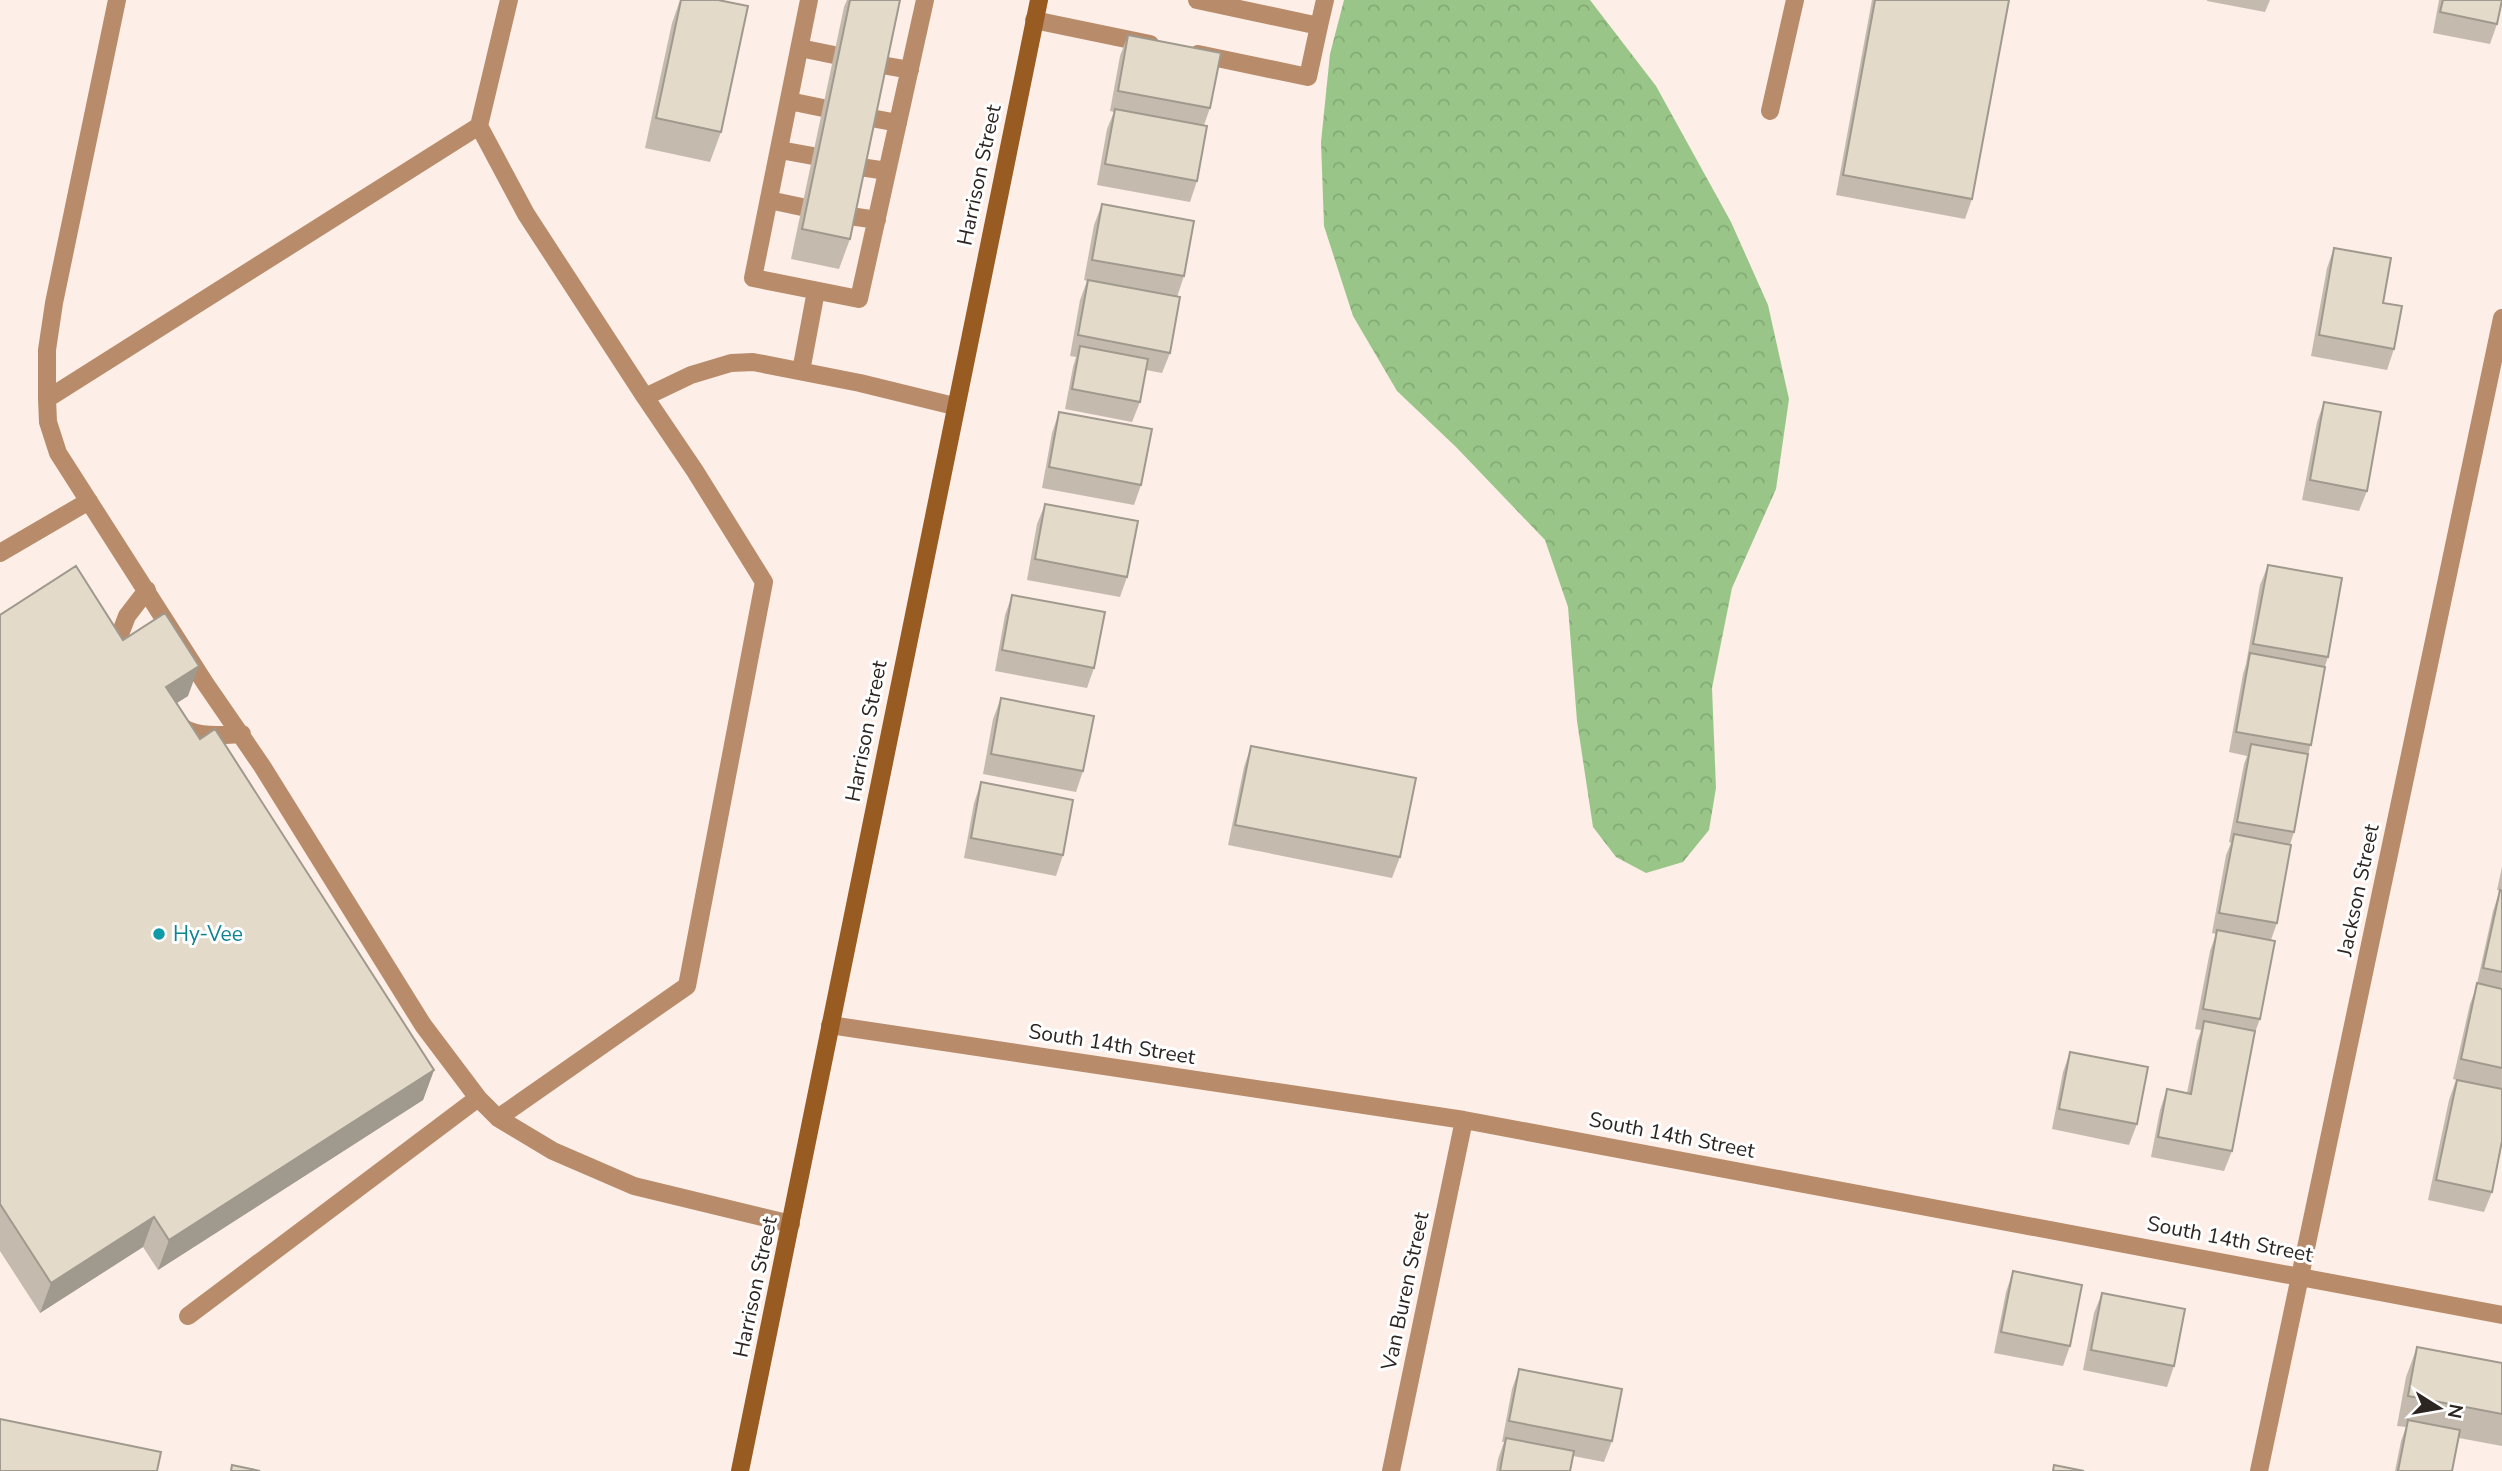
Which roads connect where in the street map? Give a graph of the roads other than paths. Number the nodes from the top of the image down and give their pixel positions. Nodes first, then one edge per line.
1 (117, 0) edge
2 (509, 0) edge
3 (809, 0) edge
4 (925, 0) edge
5 (1038, 0) edge
6 (1198, 0) edge
7 (1325, 0) edge
8 (1795, 0) edge
9 (1034, 20) junction
10 (1319, 26) junction
11 (800, 47) junction
12 (834, 55) dead end
13 (882, 65) edge
14 (910, 70) junction
15 (789, 101) junction
16 (823, 108) dead end
17 (1770, 111) dead end
18 (871, 118) edge
19 (898, 124) junction
20 (479, 126) junction
21 (780, 150) junction
22 (813, 156) dead end
23 (860, 167) edge
24 (887, 171) junction
25 (769, 200) junction
26 (802, 207) dead end
27 (850, 216) edge
28 (877, 220) junction
29 (817, 291) junction
30 (2502, 318) edge
31 (801, 371) junction
32 (645, 397) junction
33 (47, 399) junction
34 (954, 406) junction
35 (89, 501) junction
36 (0, 553) edge
37 (147, 590) junction
38 (130, 659) edge
39 (166, 710) edge
40 (242, 734) junction
41 (830, 1025) junction
42 (478, 1098) junction
43 (498, 1118) junction
44 (1464, 1120) junction
45 (791, 1224) junction
46 (2300, 1275) junction
47 (188, 1315) dead end
48 (2502, 1315) edge
49 (740, 1471) edge
50 (1391, 1471) edge
51 (2259, 1471) edge

1 - 33 street
2 - 20 street
3 - 11 street
4 - 14 street
5 - 9 street, Harrison Street
6 - 10 street
7 - 10 street
8 - 17 street
9 - 10 street
9 - 34 street, Harrison Street
11 - 12 street
11 - 15 street
13 - 14 street
14 - 19 street
15 - 16 street
15 - 21 street
18 - 19 street
19 - 24 street
20 - 32 street
20 - 33 street
21 - 22 street
21 - 25 street
23 - 24 street
24 - 28 street
25 - 26 street
25 - 29 street
27 - 28 street
28 - 29 street
29 - 31 street
30 - 46 street, Jackson Street
31 - 32 street
31 - 34 street
32 - 43 street
33 - 35 street
34 - 41 street, Harrison Street
35 - 36 street
35 - 37 street
37 - 38 street
37 - 40 street
39 - 40 street
40 - 42 street
41 - 44 street, South 14th Street
41 - 45 street, Harrison Street
42 - 43 street
42 - 47 street
43 - 45 street
44 - 46 street, South 14th Street
44 - 50 street, Van Buren Street
45 - 49 street, Harrison Street
46 - 48 street, South 14th Street
46 - 51 street, Jackson Street

